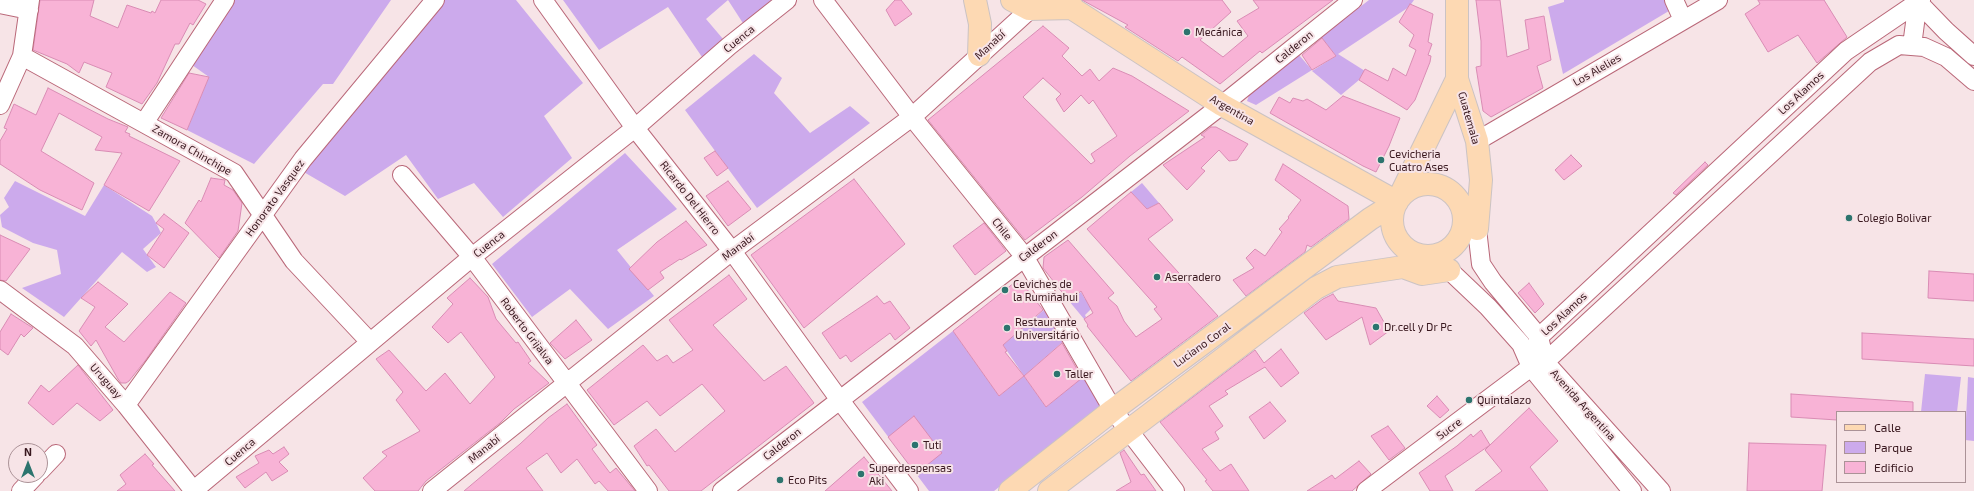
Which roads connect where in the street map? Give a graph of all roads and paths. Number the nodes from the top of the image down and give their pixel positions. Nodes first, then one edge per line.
1 (225, 0) edge
2 (435, 0) edge
3 (543, 0) edge
4 (787, 0) edge
5 (823, 0) edge
6 (975, 0) edge
7 (1353, 0) edge
8 (1457, 0) edge
9 (1674, 0) edge
10 (1718, 0) edge
11 (1919, 1) edge
12 (1027, 3) edge
13 (0, 4) edge
14 (1066, 4) edge
15 (29, 5) edge
16 (1683, 20) junction
17 (1912, 46) junction
18 (979, 55) junction
19 (22, 56) junction
20 (1974, 56) edge
21 (1457, 79) junction
22 (1974, 81) edge
23 (0, 105) edge
24 (1222, 105) junction
25 (912, 118) junction
26 (144, 123) junction
27 (635, 128) junction
28 (1477, 141) junction
29 (402, 175) dead end
30 (1397, 202) junction
31 (262, 215) junction
32 (1477, 229) joint
33 (732, 251) junction
34 (1024, 256) junction
35 (472, 257) junction
36 (1449, 270) joint
37 (0, 290) edge
38 (1539, 337) junction
39 (370, 342) junction
40 (1538, 364) junction
41 (566, 383) junction
42 (839, 399) junction
43 (126, 405) junction
44 (1113, 410) junction
45 (1128, 430) junction
46 (56, 454) dead end
47 (48, 462) edge
48 (28, 483) edge
49 (21, 491) edge
50 (194, 491) edge
51 (432, 491) edge
52 (648, 491) edge
53 (722, 491) edge
54 (909, 491) edge
55 (1010, 491) edge
56 (1049, 491) edge
57 (1175, 491) edge
58 (1366, 491) edge
59 (1632, 491) edge
60 (1660, 491) edge

1 - 26 street
2 - 31 street, Honorato Vasquez
3 - 27 street, Ricardo Del Hierro
4 - 27 street, Cuenca
5 - 25 street, Chile
6 - 18 main road
7 - 24 street, Calderon
8 - 21 main road, Guatemala
9 - 16 street
10 - 16 street, Los Alelies
11 - 17 street
11 - 20 street
11 - 38 street, Los Alamos
12 - 14 main road
12 - 18 street, Manabí
13 - 15 street
14 - 24 main road, Argentina
15 - 19 street
16 - 28 street, Los Alelies
17 - 22 street, Los Alamos
17 - 40 street, Los Alamos
18 - 25 street, Manabí
19 - 23 street
19 - 26 street, Zamora Chinchipe
21 - 28 main road, Guatemala
21 - 30 main road, Guatemala
24 - 30 main road, Argentina
24 - 34 street, Calderon
25 - 33 street, Manabí
25 - 34 street, Chile
26 - 31 street, Zamora Chinchipe
27 - 33 street, Ricardo Del Hierro
27 - 35 street, Cuenca
28 - 32 main road, Guatemala
29 - 35 street, Roberto Grijalva
30 - 44 main road, Luciano Coral
31 - 39 street, Zamora Chinchipe
31 - 43 street, Honorato Vasquez
32 - 38 street
33 - 41 street, Manabí
33 - 42 street, Ricardo Del Hierro
34 - 42 street, Calderon
34 - 44 street, Chile
35 - 39 street, Cuenca
35 - 41 street, Roberto Grijalva
36 - 40 street, Avenida Argentina
36 - 45 main road, Luciano Coral
37 - 43 street, Uruguay
38 - 40 street, Los Alamos
39 - 50 street, Cuenca
40 - 58 street, Sucre
40 - 59 street, Avenida Argentina
40 - 60 street, Avenida Argentina
41 - 51 street, Manabí
41 - 52 street, Roberto Grijalva
42 - 53 street, Calderon
42 - 54 street, Ricardo Del Hierro
43 - 50 street, Uruguay
44 - 45 street, Chile
44 - 55 main road, Luciano Coral
45 - 56 main road, Luciano Coral
45 - 57 street, Chile
46 - 47 street
48 - 49 street

